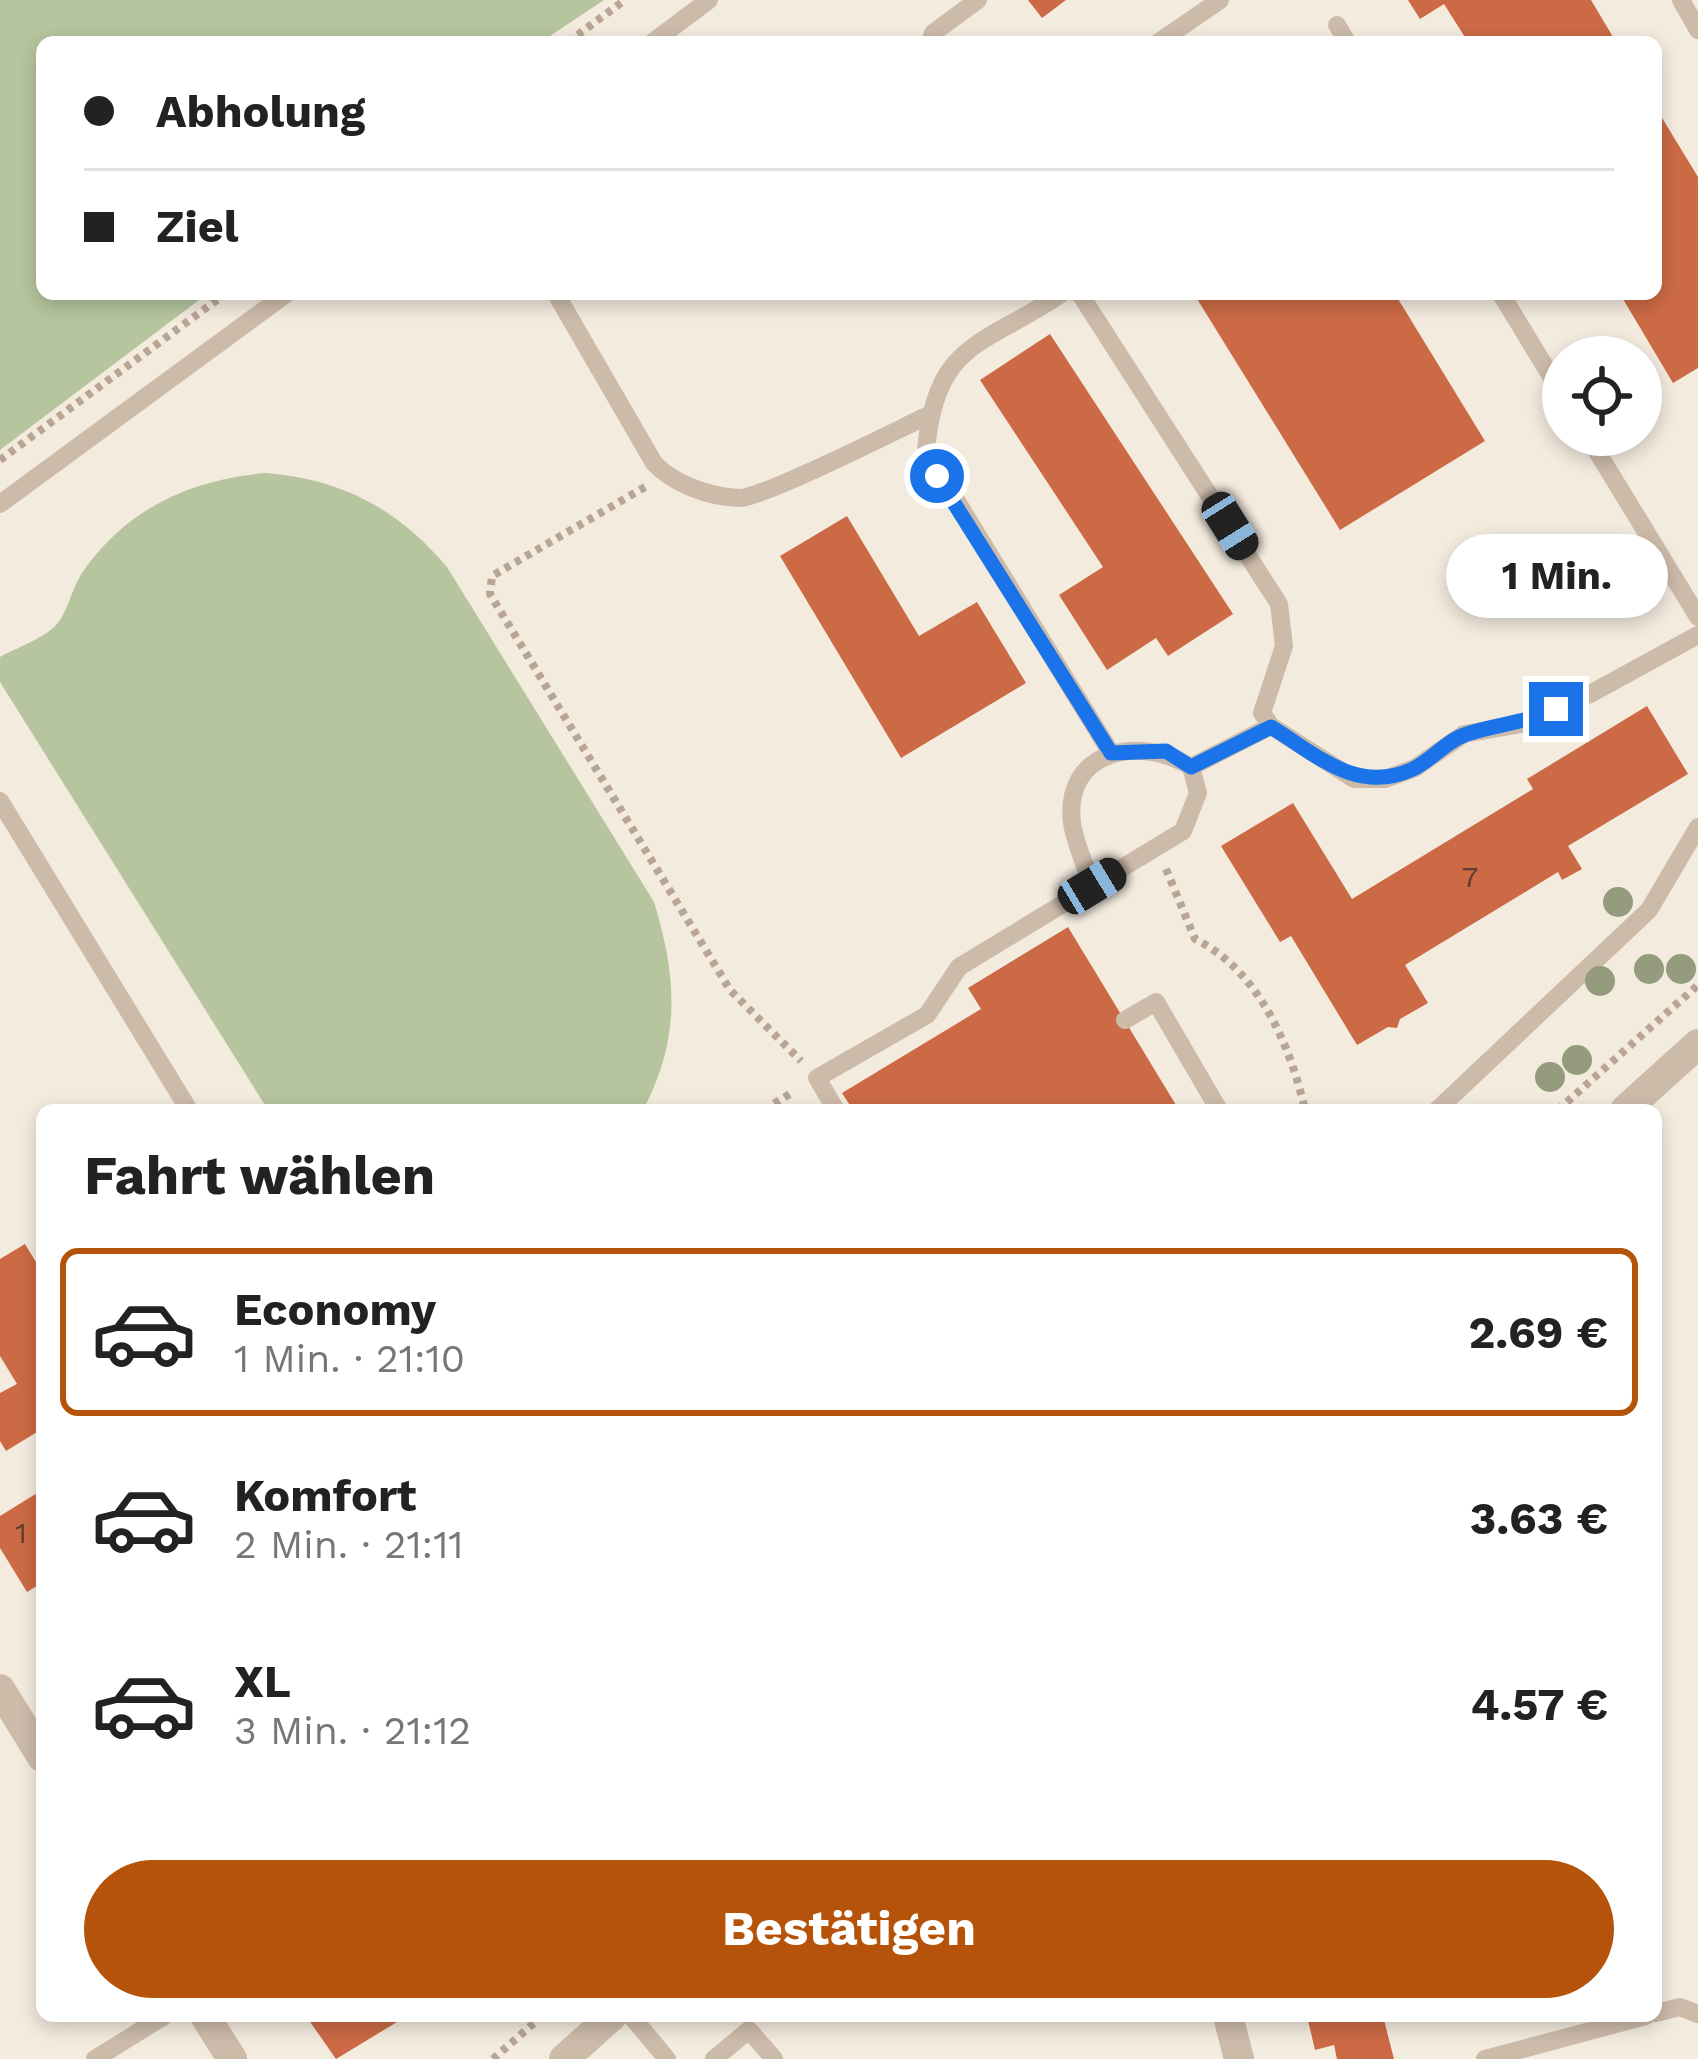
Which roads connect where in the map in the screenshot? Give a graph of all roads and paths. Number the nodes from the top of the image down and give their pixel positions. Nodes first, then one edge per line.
1 (625, 0) edge
2 (709, 0) edge
3 (978, 0) edge
4 (1220, 0) edge
5 (1681, 0) edge
6 (1698, 30) edge
7 (576, 36) edge
8 (661, 36) edge
9 (932, 36) edge
10 (1168, 36) edge
11 (218, 300) edge
12 (278, 300) edge
13 (560, 300) edge
14 (1049, 300) edge
15 (1084, 300) edge
16 (1505, 300) edge
17 (1542, 361) edge
18 (929, 415) junction
19 (1600, 456) edge
20 (0, 460) edge
21 (665, 475) junction
22 (0, 504) edge
23 (1698, 617) edge
24 (1698, 635) edge
25 (1271, 727) junction
26 (1111, 753) junction
27 (1191, 767) junction
28 (0, 801) edge
29 (1698, 826) edge
30 (1157, 847) junction
31 (1092, 886) junction
32 (1698, 986) edge
33 (1125, 1020) dead end
34 (1698, 1044) edge
35 (817, 1078) junction
36 (185, 1104) edge
37 (832, 1104) edge
38 (1216, 1104) edge
39 (1303, 1104) edge
40 (1443, 1104) edge
41 (1565, 1104) edge
42 (1632, 1104) edge
43 (0, 1689) edge
44 (36, 1747) edge
45 (1662, 2012) edge
46 (1698, 2014) edge
47 (154, 2022) edge
48 (209, 2022) edge
49 (535, 2022) edge
50 (605, 2022) edge
51 (636, 2022) edge
52 (1230, 2022) edge
53 (1624, 2022) edge
54 (95, 2059) edge
55 (232, 2059) edge
56 (493, 2059) edge
57 (564, 2059) edge
58 (667, 2059) edge
59 (714, 2059) edge
60 (774, 2059) edge
61 (1240, 2059) edge
62 (1485, 2059) edge

1 - 7 path
2 - 8 lane
3 - 9 lane
4 - 10 lane
5 - 6 lane
11 - 20 path
12 - 22 lane
13 - 21 lane
14 - 18 lane
15 - 25 lane
16 - 17 lane
18 - 21 lane
18 - 26 lane
19 - 23 lane
21 - 35 path
24 - 25 lane
25 - 27 lane
26 - 27 lane
26 - 31 lane
27 - 30 lane
28 - 36 lane
29 - 40 lane
30 - 31 lane
30 - 39 path
31 - 35 lane
32 - 41 path
33 - 38 lane
34 - 42 street
35 - 37 lane
43 - 44 street
45 - 46 lane
47 - 54 lane
48 - 55 street
49 - 56 path
50 - 57 street
51 - 58 lane
52 - 61 street
53 - 62 lane
59 - 60 lane

